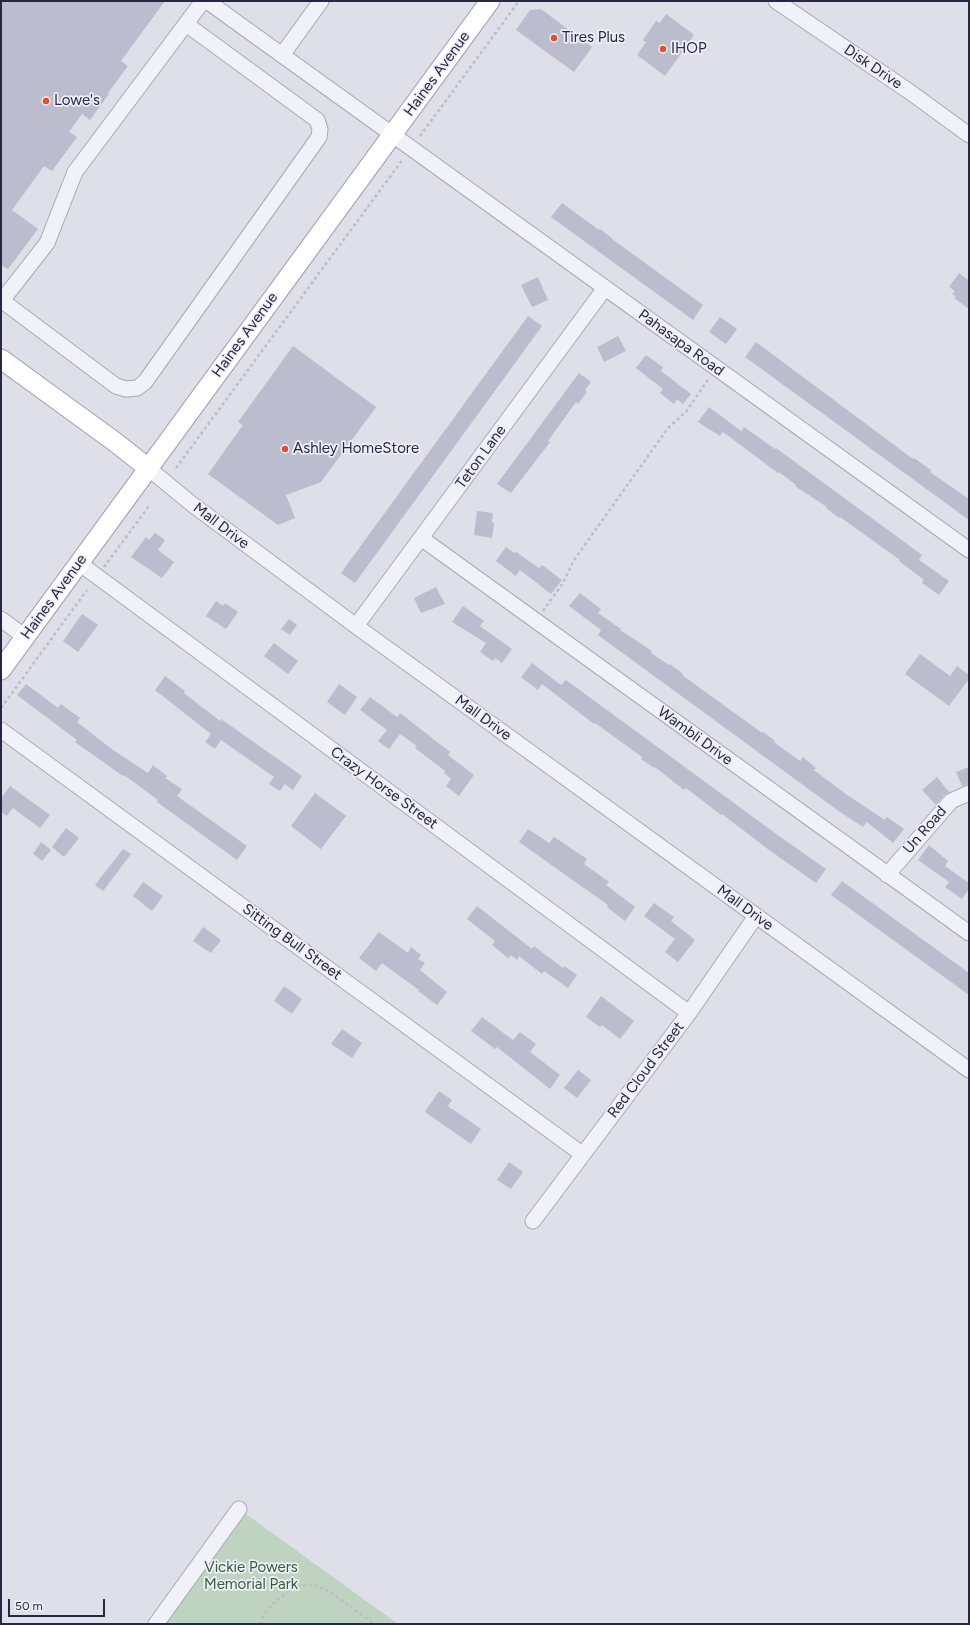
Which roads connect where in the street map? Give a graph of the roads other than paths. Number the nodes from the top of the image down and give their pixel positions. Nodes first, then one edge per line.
1 (203, 1) edge
2 (207, 1) edge
3 (321, 1) edge
4 (490, 1) edge
5 (776, 1) edge
6 (186, 24) junction
7 (282, 55) junction
8 (393, 135) junction
9 (969, 135) edge
10 (605, 288) junction
11 (1, 301) edge
12 (1, 359) edge
13 (148, 468) junction
14 (421, 538) junction
15 (969, 550) edge
16 (79, 563) junction
17 (1, 619) edge
18 (356, 626) junction
19 (25, 637) junction
20 (1, 670) edge
21 (1, 730) edge
22 (969, 792) edge
23 (887, 875) junction
24 (756, 916) junction
25 (969, 933) edge
26 (688, 1013) junction
27 (969, 1070) edge
28 (582, 1154) junction
29 (533, 1221) dead end
30 (239, 1509) dead end
31 (156, 1624) edge

1 - 6 street
2 - 7 street, Pahasapa Road
3 - 7 street
4 - 8 main road, Haines Avenue
5 - 9 street, Disk Drive
6 - 11 street
6 - 11 street
7 - 8 street, Pahasapa Road
8 - 10 street, Pahasapa Road
8 - 13 main road, Haines Avenue
10 - 14 street, Teton Lane
10 - 15 street, Pahasapa Road
12 - 13 main road, Mall Drive
13 - 16 main road, Haines Avenue
13 - 18 street, Mall Drive
14 - 18 street, Teton Lane
14 - 23 street, Wambli Drive
16 - 19 main road, Haines Avenue
16 - 26 street, Crazy Horse Street
17 - 19 street
18 - 24 street, Mall Drive
19 - 20 main road, Haines Avenue
21 - 28 street, Sitting Bull Street
22 - 23 street, Un Road
23 - 25 street, Wambli Drive
24 - 26 street, Red Cloud Street
24 - 27 street, Mall Drive
26 - 28 street, Red Cloud Street
28 - 29 street, Red Cloud Street
30 - 31 street

